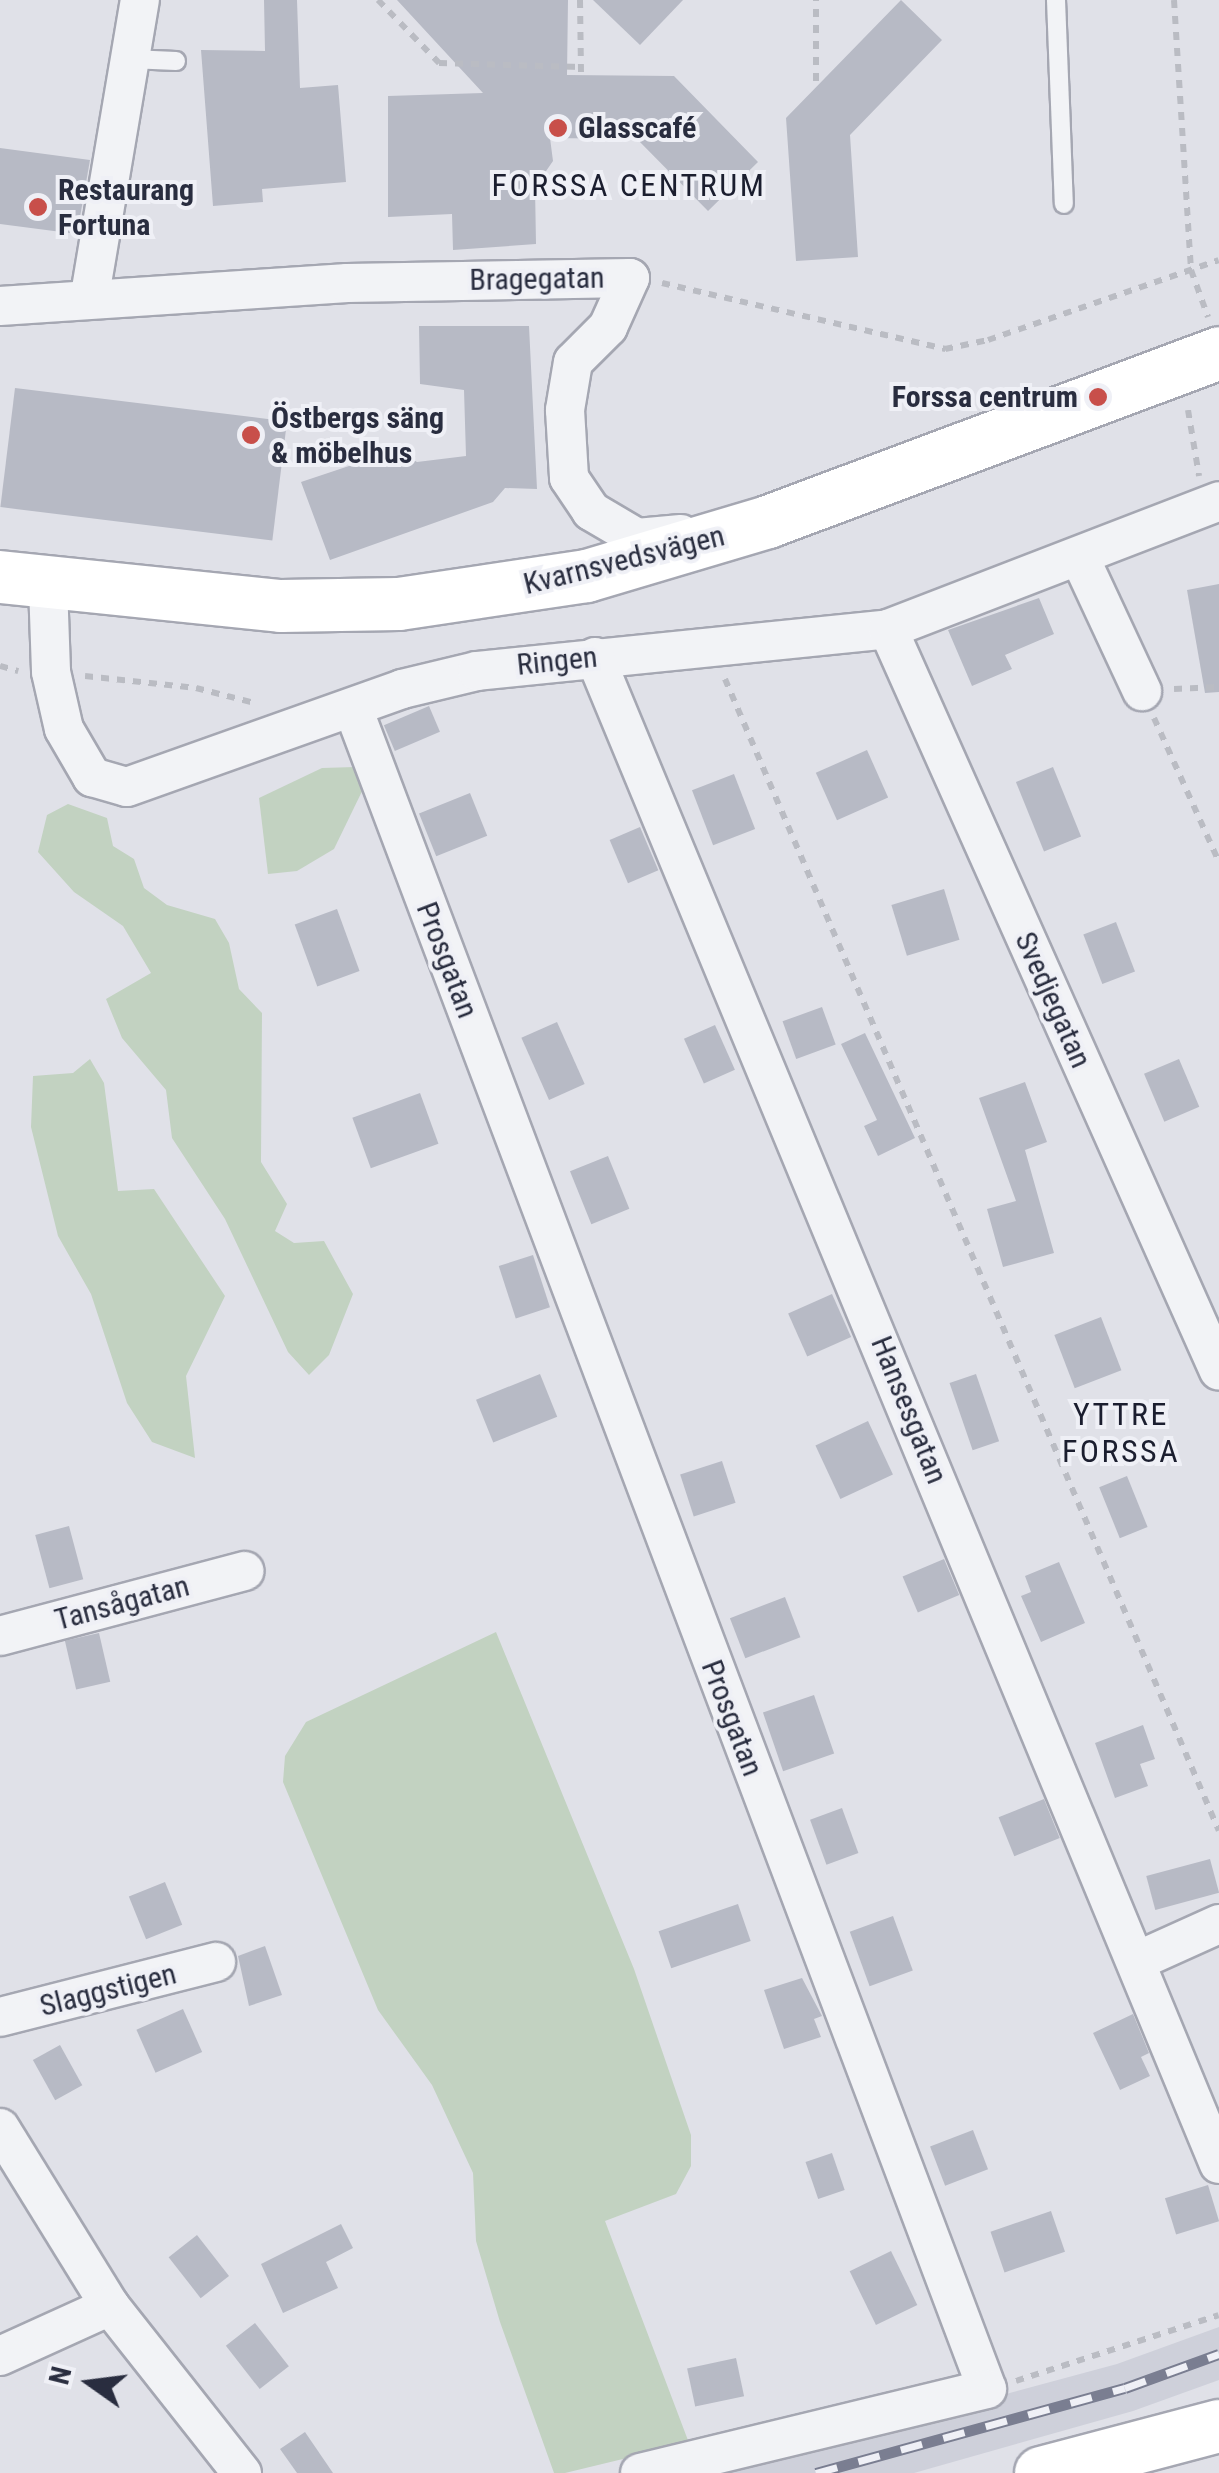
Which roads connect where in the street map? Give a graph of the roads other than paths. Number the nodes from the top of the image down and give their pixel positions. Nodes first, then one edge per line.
1 (140, 0) edge
2 (1056, 0) edge
3 (130, 60) junction
4 (176, 61) dead end
5 (1064, 204) dead end
6 (90, 296) junction
7 (0, 306) edge
8 (1212, 362) edge
9 (1212, 504) edge
10 (768, 522) junction
11 (1080, 558) junction
12 (24, 581) edge
13 (888, 629) junction
14 (596, 657) junction
15 (1142, 691) road end
16 (340, 716) junction
17 (1219, 1372) edge
18 (244, 1571) dead end
19 (0, 1636) edge
20 (1219, 1924) edge
21 (216, 1962) dead end
22 (1136, 1962) junction
23 (0, 2017) edge
24 (0, 2128) edge
25 (1219, 2164) edge
26 (110, 2306) junction
27 (0, 2356) edge
28 (1219, 2426) edge
29 (242, 2473) edge
30 (640, 2473) edge
31 (1041, 2473) edge

1 - 3 street
2 - 5 lane
3 - 4 lane
3 - 6 street
6 - 7 street, Bragegatan
6 - 10 street, Bragegatan
8 - 10 street, Kvarnsvedsvägen
9 - 11 street, Ringen
10 - 12 street, Kvarnsvedsvägen
11 - 13 street, Ringen
11 - 15 street
12 - 16 street, Ringen
13 - 14 street, Ringen
13 - 17 street, Svedjegatan
14 - 16 street, Ringen
14 - 22 street, Hansesgatan
16 - 30 street, Prosgatan
18 - 19 street, Tansågatan
20 - 22 street
21 - 23 street, Slaggstigen
22 - 25 street, Hansesgatan
24 - 26 street
26 - 27 street
26 - 29 street
28 - 31 street

